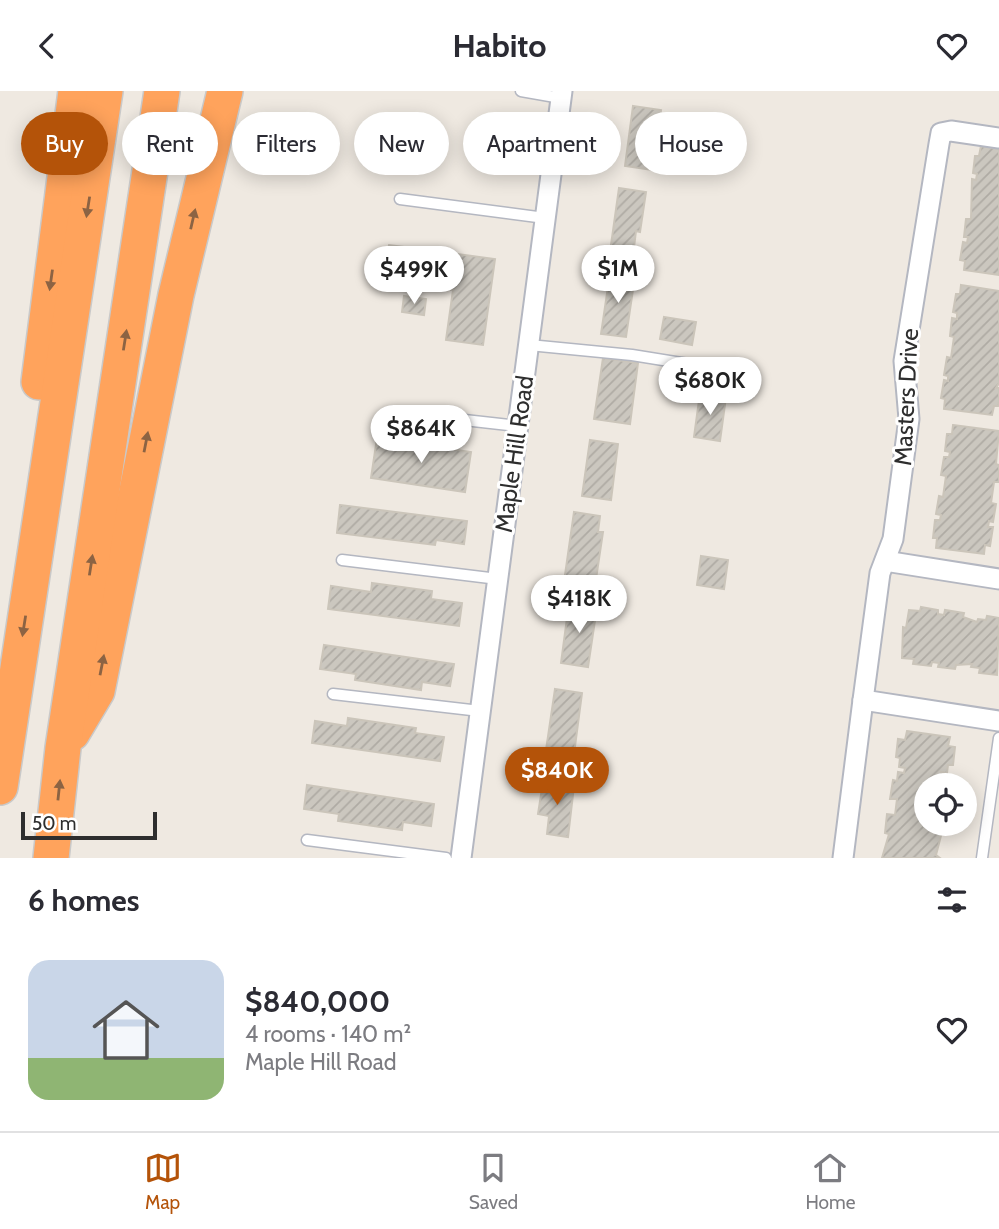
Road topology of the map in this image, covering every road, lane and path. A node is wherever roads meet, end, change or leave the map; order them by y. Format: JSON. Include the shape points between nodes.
{"nodes":[{"id":1,"x":76,"y":91,"type":"edge"},
{"id":2,"x":105,"y":91,"type":"edge"},
{"id":3,"x":162,"y":91,"type":"edge"},
{"id":4,"x":225,"y":91,"type":"edge"},
{"id":5,"x":521,"y":91,"type":"edge"},
{"id":6,"x":562,"y":94,"type":"edge"},
{"id":7,"x":999,"y":138,"type":"edge"},
{"id":8,"x":400,"y":199,"type":"dead end"},
{"id":9,"x":545,"y":218,"type":"junction"},
{"id":10,"x":529,"y":345,"type":"junction"},
{"id":11,"x":725,"y":370,"type":"dead end"},
{"id":12,"x":393,"y":412,"type":"dead end"},
{"id":13,"x":518,"y":426,"type":"junction"},
{"id":14,"x":40,"y":520,"type":"junction"},
{"id":15,"x":342,"y":560,"type":"dead end"},
{"id":16,"x":885,"y":561,"type":"junction"},
{"id":17,"x":498,"y":579,"type":"junction"},
{"id":18,"x":999,"y":579,"type":"edge"},
{"id":19,"x":333,"y":694,"type":"dead end"},
{"id":20,"x":863,"y":700,"type":"junction"},
{"id":21,"x":480,"y":711,"type":"junction"},
{"id":22,"x":999,"y":721,"type":"edge"},
{"id":23,"x":999,"y":738,"type":"edge"},
{"id":24,"x":63,"y":748,"type":"junction"},
{"id":25,"x":0,"y":787,"type":"edge"},
{"id":26,"x":307,"y":840,"type":"dead end"},
{"id":27,"x":51,"y":858,"type":"edge"},
{"id":28,"x":446,"y":858,"type":"edge"},
{"id":29,"x":461,"y":858,"type":"edge"},
{"id":30,"x":843,"y":858,"type":"edge"},
{"id":31,"x":982,"y":858,"type":"edge"}],
"edges":[{"from":1,"to":14,"type":"highway","one_way":true,"via":[[39,371]]},
{"from":2,"to":14,"type":"highway","one_way":true},
{"from":24,"to":3,"type":"highway","one_way":true},
{"from":24,"to":4,"type":"highway","one_way":true,"via":[[97,691],[176,295]]},
{"from":5,"to":6,"type":"lane"},
{"from":6,"to":9,"type":"street","name":"Maple Hill Road"},
{"from":7,"to":16,"type":"street","name":"Masters Drive","via":[[941,133],[904,361],[909,419],[893,539]]},
{"from":8,"to":9,"type":"lane"},
{"from":9,"to":10,"type":"street","name":"Maple Hill Road"},
{"from":10,"to":11,"type":"lane"},
{"from":10,"to":13,"type":"street","name":"Maple Hill Road"},
{"from":12,"to":13,"type":"lane"},
{"from":13,"to":17,"type":"street","name":"Maple Hill Road"},
{"from":14,"to":25,"type":"highway","one_way":true},
{"from":15,"to":17,"type":"lane"},
{"from":16,"to":18,"type":"street"},
{"from":16,"to":20,"type":"street","name":"Masters Drive"},
{"from":17,"to":21,"type":"street","name":"Maple Hill Road"},
{"from":19,"to":21,"type":"lane"},
{"from":20,"to":22,"type":"street"},
{"from":20,"to":30,"type":"street","name":"Masters Drive"},
{"from":21,"to":29,"type":"street","name":"Maple Hill Road"},
{"from":23,"to":31,"type":"lane"},
{"from":27,"to":24,"type":"highway","one_way":true},
{"from":26,"to":28,"type":"lane"}]}
